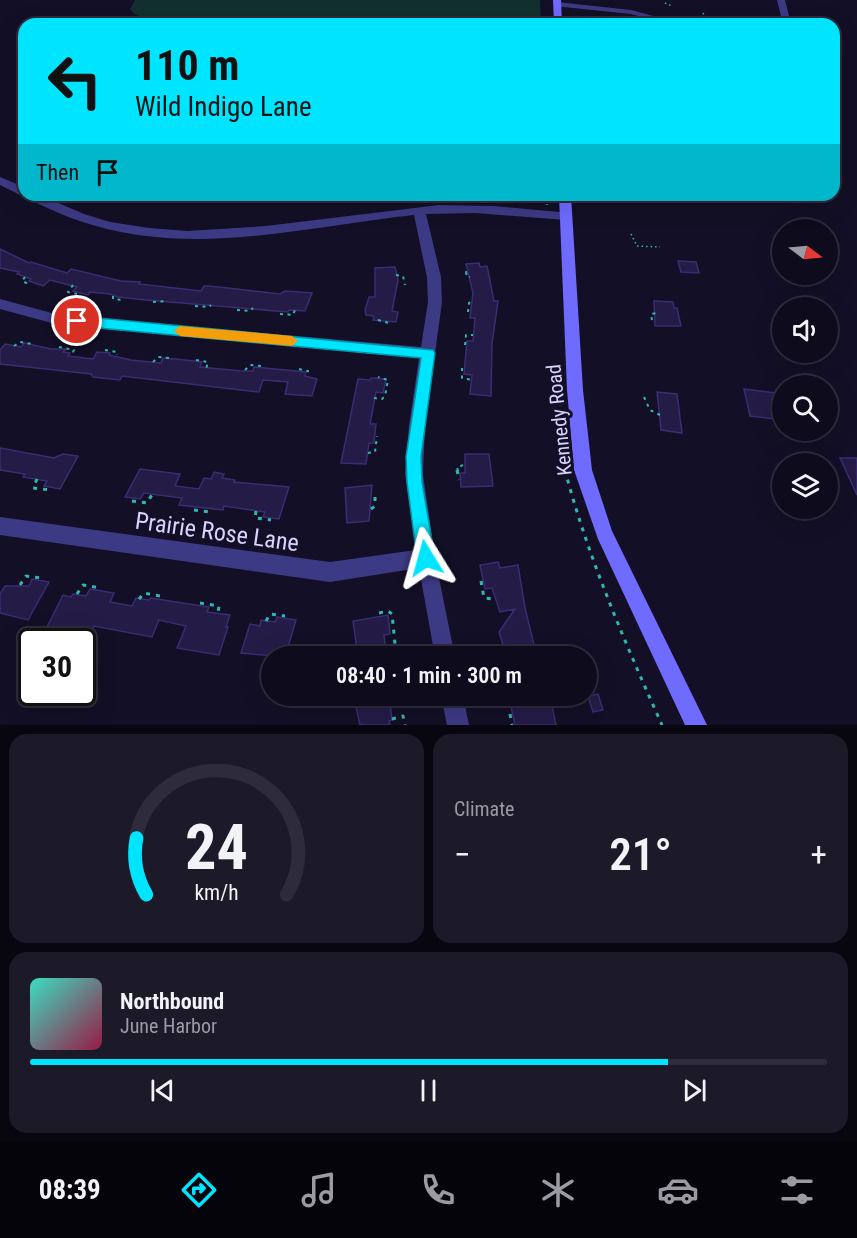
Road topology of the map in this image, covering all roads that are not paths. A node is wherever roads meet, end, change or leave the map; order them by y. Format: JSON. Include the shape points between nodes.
{"nodes":[{"id":1,"x":781,"y":0,"type":"edge"},
{"id":2,"x":557,"y":2,"type":"edge"},
{"id":3,"x":558,"y":18,"type":"edge"},
{"id":4,"x":654,"y":18,"type":"edge"},
{"id":5,"x":786,"y":18,"type":"edge"},
{"id":6,"x":0,"y":180,"type":"edge"},
{"id":7,"x":18,"y":189,"type":"edge"},
{"id":8,"x":43,"y":201,"type":"edge"},
{"id":9,"x":565,"y":201,"type":"edge"},
{"id":10,"x":419,"y":210,"type":"junction"},
{"id":11,"x":566,"y":216,"type":"junction"},
{"id":12,"x":0,"y":304,"type":"edge"},
{"id":13,"x":428,"y":353,"type":"junction"},
{"id":14,"x":0,"y":526,"type":"edge"},
{"id":15,"x":426,"y":558,"type":"junction"},
{"id":16,"x":443,"y":646,"type":"edge"},
{"id":17,"x":454,"y":706,"type":"edge"},
{"id":18,"x":458,"y":725,"type":"edge"},
{"id":19,"x":696,"y":725,"type":"edge"}],
"edges":[{"from":1,"to":5,"type":"street"},
{"from":2,"to":3,"type":"main road"},
{"from":2,"to":4,"type":"street"},
{"from":6,"to":7,"type":"street"},
{"from":8,"to":10,"type":"street","via":[[100,223],[153,233],[210,235]]},
{"from":9,"to":11,"type":"main road","name":"Kennedy Road"},
{"from":10,"to":11,"type":"street","via":[[459,208]]},
{"from":10,"to":13,"type":"street","via":[[434,277]]},
{"from":11,"to":19,"type":"main road","name":"Kennedy Road","via":[[583,470],[604,533]]},
{"from":12,"to":13,"type":"street","via":[[59,320]]},
{"from":13,"to":15,"type":"street","via":[[414,457]]},
{"from":14,"to":15,"type":"street","name":"Prairie Rose Lane","via":[[330,572]]},
{"from":15,"to":16,"type":"street"},
{"from":17,"to":18,"type":"street"}]}
